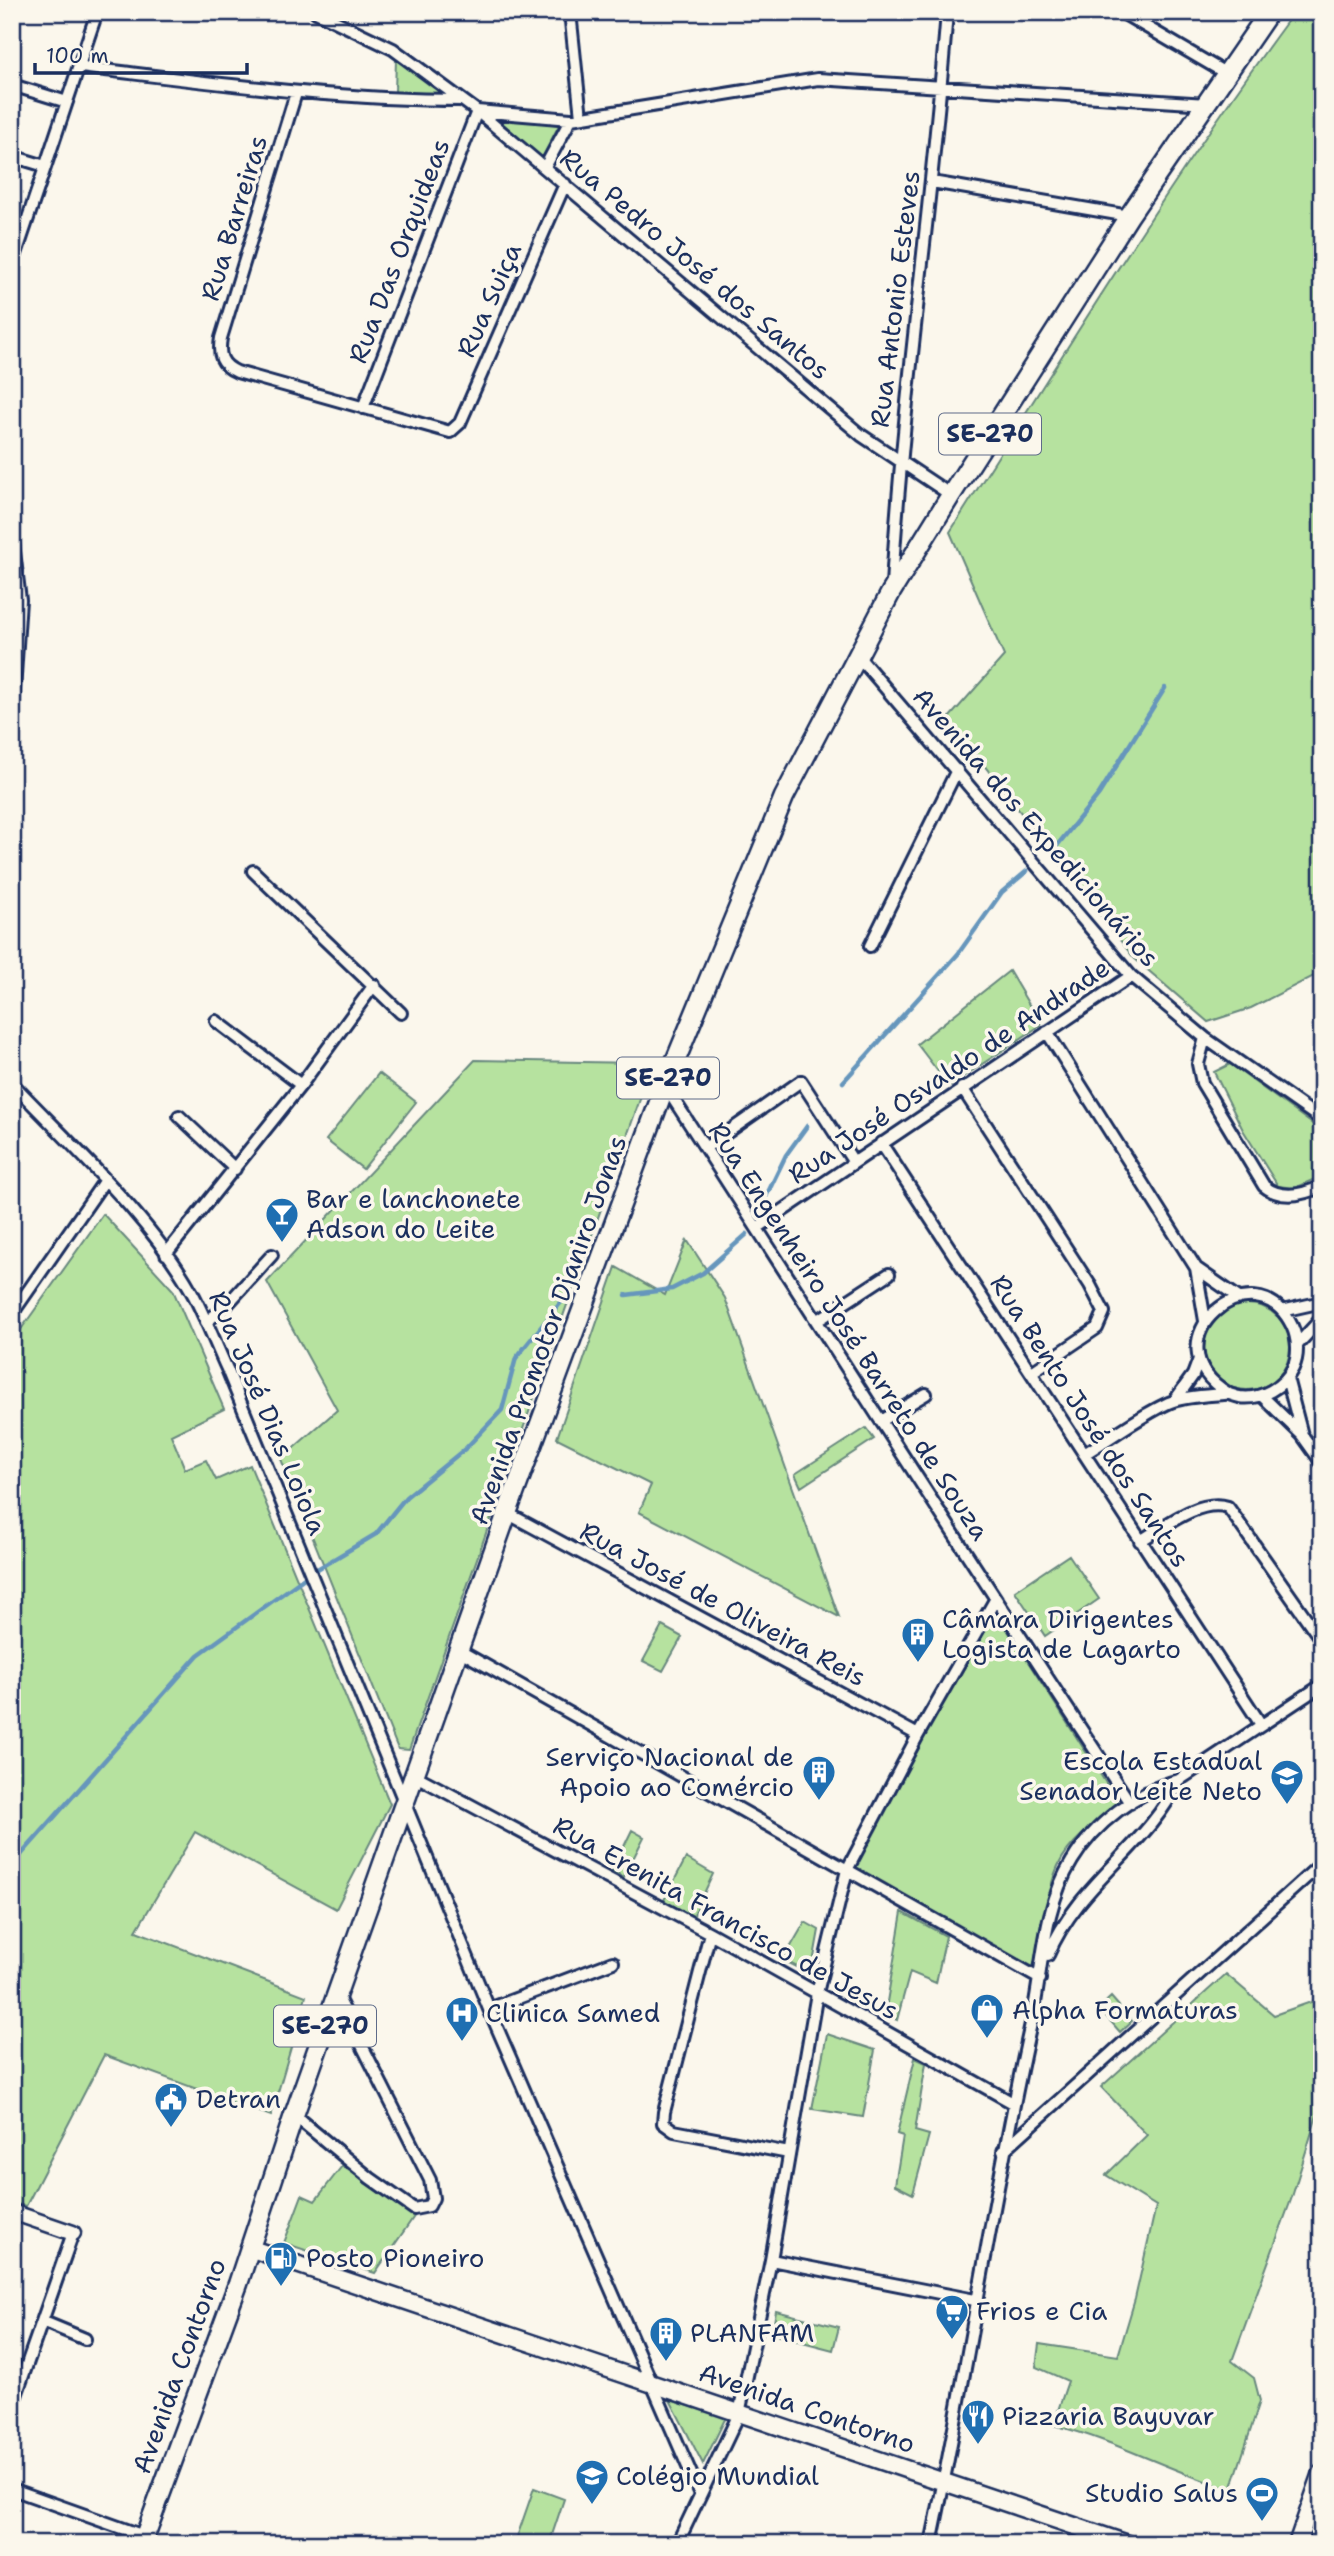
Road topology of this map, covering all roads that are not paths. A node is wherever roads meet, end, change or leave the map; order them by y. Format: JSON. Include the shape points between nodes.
{"nodes":[{"id":1,"x":97,"y":12,"type":"edge"},
{"id":2,"x":316,"y":12,"type":"edge"},
{"id":3,"x":570,"y":12,"type":"edge"},
{"id":4,"x":947,"y":12,"type":"edge"},
{"id":5,"x":1121,"y":12,"type":"edge"},
{"id":6,"x":1269,"y":12,"type":"edge"},
{"id":7,"x":80,"y":67,"type":"junction"},
{"id":8,"x":1227,"y":74,"type":"junction"},
{"id":9,"x":12,"y":85,"type":"edge"},
{"id":10,"x":941,"y":87,"type":"junction"},
{"id":11,"x":296,"y":93,"type":"junction"},
{"id":12,"x":462,"y":100,"type":"junction"},
{"id":13,"x":67,"y":102,"type":"junction"},
{"id":14,"x":1207,"y":104,"type":"junction"},
{"id":15,"x":477,"y":110,"type":"junction"},
{"id":16,"x":576,"y":118,"type":"junction"},
{"id":17,"x":12,"y":156,"type":"edge"},
{"id":18,"x":45,"y":166,"type":"junction"},
{"id":19,"x":545,"y":167,"type":"junction"},
{"id":20,"x":932,"y":182,"type":"junction"},
{"id":21,"x":565,"y":184,"type":"junction"},
{"id":22,"x":1129,"y":216,"type":"junction"},
{"id":23,"x":12,"y":265,"type":"edge"},
{"id":24,"x":363,"y":408,"type":"junction"},
{"id":25,"x":899,"y":463,"type":"junction"},
{"id":26,"x":951,"y":495,"type":"junction"},
{"id":27,"x":12,"y":535,"type":"edge"},
{"id":28,"x":891,"y":592,"type":"junction"},
{"id":29,"x":16,"y":623,"type":"edge"},
{"id":30,"x":858,"y":656,"type":"junction"},
{"id":31,"x":12,"y":720,"type":"edge"},
{"id":32,"x":957,"y":769,"type":"junction"},
{"id":33,"x":253,"y":872,"type":"dead end"},
{"id":34,"x":870,"y":946,"type":"dead end"},
{"id":35,"x":1131,"y":976,"type":"junction"},
{"id":36,"x":374,"y":985,"type":"junction"},
{"id":37,"x":401,"y":1013,"type":"dead end"},
{"id":38,"x":216,"y":1021,"type":"dead end"},
{"id":39,"x":1047,"y":1032,"type":"junction"},
{"id":40,"x":1205,"y":1038,"type":"junction"},
{"id":41,"x":12,"y":1083,"type":"edge"},
{"id":42,"x":301,"y":1085,"type":"junction"},
{"id":43,"x":665,"y":1086,"type":"junction"},
{"id":44,"x":962,"y":1088,"type":"junction"},
{"id":45,"x":179,"y":1116,"type":"dead end"},
{"id":46,"x":1322,"y":1120,"type":"edge"},
{"id":47,"x":881,"y":1143,"type":"junction"},
{"id":48,"x":705,"y":1148,"type":"junction"},
{"id":49,"x":853,"y":1161,"type":"junction"},
{"id":50,"x":234,"y":1169,"type":"junction"},
{"id":51,"x":105,"y":1180,"type":"junction"},
{"id":52,"x":1322,"y":1186,"type":"edge"},
{"id":53,"x":757,"y":1228,"type":"junction"},
{"id":54,"x":166,"y":1254,"type":"junction"},
{"id":55,"x":272,"y":1255,"type":"dead end"},
{"id":56,"x":1195,"y":1268,"type":"junction"},
{"id":57,"x":889,"y":1274,"type":"dead end"},
{"id":58,"x":1239,"y":1298,"type":"junction"},
{"id":59,"x":1322,"y":1302,"type":"edge"},
{"id":60,"x":1282,"y":1311,"type":"junction"},
{"id":61,"x":12,"y":1314,"type":"edge"},
{"id":62,"x":1322,"y":1318,"type":"edge"},
{"id":63,"x":817,"y":1321,"type":"junction"},
{"id":64,"x":1205,"y":1321,"type":"junction"},
{"id":65,"x":206,"y":1322,"type":"junction"},
{"id":66,"x":1297,"y":1345,"type":"junction"},
{"id":67,"x":1199,"y":1359,"type":"junction"},
{"id":68,"x":1032,"y":1372,"type":"junction"},
{"id":69,"x":1287,"y":1378,"type":"junction"},
{"id":70,"x":1228,"y":1393,"type":"junction"},
{"id":71,"x":926,"y":1394,"type":"dead end"},
{"id":72,"x":1261,"y":1395,"type":"junction"},
{"id":73,"x":1175,"y":1400,"type":"junction"},
{"id":74,"x":883,"y":1420,"type":"junction"},
{"id":75,"x":1302,"y":1435,"type":"junction"},
{"id":76,"x":1084,"y":1454,"type":"junction"},
{"id":77,"x":1322,"y":1463,"type":"edge"},
{"id":78,"x":508,"y":1513,"type":"junction"},
{"id":79,"x":1140,"y":1541,"type":"junction"},
{"id":80,"x":995,"y":1600,"type":"junction"},
{"id":81,"x":1322,"y":1641,"type":"edge"},
{"id":82,"x":460,"y":1651,"type":"junction"},
{"id":83,"x":1322,"y":1685,"type":"edge"},
{"id":84,"x":1260,"y":1723,"type":"junction"},
{"id":85,"x":918,"y":1735,"type":"junction"},
{"id":86,"x":416,"y":1776,"type":"junction"},
{"id":87,"x":1179,"y":1780,"type":"junction"},
{"id":88,"x":1156,"y":1787,"type":"junction"},
{"id":89,"x":1168,"y":1802,"type":"junction"},
{"id":90,"x":1130,"y":1803,"type":"junction"},
{"id":91,"x":405,"y":1807,"type":"junction"},
{"id":92,"x":1322,"y":1863,"type":"edge"},
{"id":93,"x":847,"y":1870,"type":"junction"},
{"id":94,"x":710,"y":1933,"type":"junction"},
{"id":95,"x":613,"y":1962,"type":"dead end"},
{"id":96,"x":1042,"y":1967,"type":"junction"},
{"id":97,"x":1040,"y":1979,"type":"junction"},
{"id":98,"x":817,"y":1993,"type":"junction"},
{"id":99,"x":336,"y":1994,"type":"junction"},
{"id":100,"x":489,"y":2009,"type":"junction"},
{"id":101,"x":1013,"y":2103,"type":"junction"},
{"id":102,"x":293,"y":2115,"type":"junction"},
{"id":103,"x":1003,"y":2151,"type":"junction"},
{"id":104,"x":789,"y":2153,"type":"junction"},
{"id":105,"x":12,"y":2212,"type":"edge"},
{"id":106,"x":72,"y":2233,"type":"joint"},
{"id":107,"x":249,"y":2248,"type":"junction"},
{"id":108,"x":771,"y":2260,"type":"junction"},
{"id":109,"x":975,"y":2300,"type":"junction"},
{"id":110,"x":44,"y":2322,"type":"junction"},
{"id":111,"x":85,"y":2339,"type":"dead end"},
{"id":112,"x":650,"y":2382,"type":"junction"},
{"id":113,"x":12,"y":2407,"type":"edge"},
{"id":114,"x":739,"y":2414,"type":"junction"},
{"id":115,"x":1322,"y":2473,"type":"edge"},
{"id":116,"x":944,"y":2481,"type":"junction"},
{"id":117,"x":12,"y":2488,"type":"edge"},
{"id":118,"x":699,"y":2493,"type":"junction"},
{"id":119,"x":1097,"y":2539,"type":"edge"},
{"id":120,"x":143,"y":2540,"type":"edge"},
{"id":121,"x":677,"y":2544,"type":"edge"},
{"id":122,"x":931,"y":2544,"type":"edge"},
{"id":123,"x":1128,"y":2544,"type":"edge"},
{"id":124,"x":1297,"y":2544,"type":"edge"}],
"edges":[{"from":1,"to":7,"type":"street"},
{"from":2,"to":12,"type":"street","name":"Rua Pedro José dos Santos","via":[[393,50]]},
{"from":3,"to":16,"type":"street"},
{"from":4,"to":10,"type":"street","name":"Rua Antonio Esteves"},
{"from":5,"to":8,"type":"street"},
{"from":6,"to":8,"type":"main road","number":"SE-270"},
{"from":7,"to":11,"type":"street"},
{"from":7,"to":13,"type":"street"},
{"from":8,"to":14,"type":"main road","number":"SE-270"},
{"from":9,"to":13,"type":"street"},
{"from":10,"to":14,"type":"street"},
{"from":10,"to":16,"type":"street","via":[[818,79]]},
{"from":10,"to":20,"type":"street","name":"Rua Antonio Esteves"},
{"from":11,"to":12,"type":"street"},
{"from":11,"to":24,"type":"street","name":"Rua Barreiras","via":[[221,338],[220,357],[226,367],[237,372]]},
{"from":12,"to":15,"type":"street","name":"Rua Pedro José dos Santos"},
{"from":13,"to":18,"type":"street"},
{"from":14,"to":22,"type":"main road","number":"SE-270"},
{"from":15,"to":16,"type":"street"},
{"from":15,"to":19,"type":"street","name":"Rua Pedro José dos Santos"},
{"from":15,"to":24,"type":"street","name":"Rua Das Orquideas"},
{"from":16,"to":19,"type":"street"},
{"from":17,"to":18,"type":"street"},
{"from":18,"to":23,"type":"street"},
{"from":19,"to":21,"type":"street","name":"Rua Pedro José dos Santos"},
{"from":20,"to":22,"type":"street"},
{"from":20,"to":25,"type":"street","name":"Rua Antonio Esteves"},
{"from":21,"to":24,"type":"street","name":"Rua Suiça","via":[[460,424],[450,432]]},
{"from":21,"to":25,"type":"street","name":"Rua Pedro José dos Santos"},
{"from":22,"to":26,"type":"main road","name":"Avenida Promotor Djaniro Jonas","number":"SE-270"},
{"from":25,"to":26,"type":"street","name":"Rua Pedro José dos Santos"},
{"from":25,"to":28,"type":"street","name":"Rua Antonio Esteves"},
{"from":26,"to":28,"type":"main road","name":"Avenida Promotor Djaniro Jonas","number":"SE-270"},
{"from":27,"to":29,"type":"street","via":[[18,570]]},
{"from":28,"to":30,"type":"main road","name":"Avenida Promotor Djaniro Jonas","number":"SE-270"},
{"from":29,"to":31,"type":"street"},
{"from":30,"to":32,"type":"street","name":"Avenida dos Expedicionários"},
{"from":30,"to":43,"type":"main road","name":"Avenida Promotor Djaniro Jonas","number":"SE-270","via":[[784,797]]},
{"from":32,"to":34,"type":"street"},
{"from":32,"to":35,"type":"street","name":"Avenida dos Expedicionários"},
{"from":33,"to":36,"type":"street"},
{"from":35,"to":39,"type":"street","name":"Rua José Osvaldo de Andrade"},
{"from":35,"to":40,"type":"street","name":"Avenida dos Expedicionários"},
{"from":36,"to":37,"type":"street"},
{"from":36,"to":42,"type":"street"},
{"from":38,"to":42,"type":"street"},
{"from":39,"to":44,"type":"street","name":"Rua José Osvaldo de Andrade"},
{"from":39,"to":56,"type":"street"},
{"from":40,"to":46,"type":"street","name":"Avenida dos Expedicionários"},
{"from":40,"to":52,"type":"street","via":[[1198,1064],[1202,1083],[1264,1186],[1273,1193],[1293,1195]]},
{"from":41,"to":51,"type":"street","name":"Rua José Dias Loiola"},
{"from":42,"to":50,"type":"street"},
{"from":43,"to":48,"type":"street","name":"Rua Engenheiro José Barreto de Souza"},
{"from":43,"to":78,"type":"main road","name":"Avenida Promotor Djaniro Jonas","number":"SE-270"},
{"from":44,"to":47,"type":"street","name":"Rua José Osvaldo de Andrade"},
{"from":44,"to":68,"type":"street","via":[[1104,1312],[1097,1328]]},
{"from":45,"to":50,"type":"street"},
{"from":47,"to":49,"type":"street","name":"Rua José Osvaldo de Andrade"},
{"from":47,"to":68,"type":"street","name":"Rua Bento José dos Santos"},
{"from":48,"to":49,"type":"street","via":[[802,1081]]},
{"from":48,"to":53,"type":"street","name":"Rua Engenheiro José Barreto de Souza"},
{"from":49,"to":53,"type":"street","name":"Rua José Osvaldo de Andrade"},
{"from":50,"to":54,"type":"street"},
{"from":51,"to":54,"type":"street","name":"Rua José Dias Loiola"},
{"from":51,"to":61,"type":"street"},
{"from":53,"to":63,"type":"street","name":"Rua Engenheiro José Barreto de Souza"},
{"from":54,"to":65,"type":"street","name":"Rua José Dias Loiola"},
{"from":55,"to":65,"type":"street"},
{"from":56,"to":58,"type":"street"},
{"from":56,"to":64,"type":"street"},
{"from":57,"to":63,"type":"street"},
{"from":58,"to":60,"type":"street","via":[[1262,1299]]},
{"from":58,"to":64,"type":"street","via":[[1220,1306]]},
{"from":59,"to":60,"type":"street"},
{"from":60,"to":66,"type":"street"},
{"from":62,"to":66,"type":"street"},
{"from":63,"to":74,"type":"street","name":"Rua Engenheiro José Barreto de Souza"},
{"from":64,"to":67,"type":"street","via":[[1198,1339]]},
{"from":65,"to":91,"type":"street","name":"Rua José Dias Loiola"},
{"from":66,"to":69,"type":"street"},
{"from":67,"to":70,"type":"street","via":[[1210,1379]]},
{"from":67,"to":73,"type":"street"},
{"from":68,"to":76,"type":"street","name":"Rua Bento José dos Santos"},
{"from":69,"to":72,"type":"street"},
{"from":69,"to":75,"type":"street"},
{"from":70,"to":72,"type":"street"},
{"from":70,"to":73,"type":"street"},
{"from":71,"to":74,"type":"street"},
{"from":72,"to":75,"type":"street"},
{"from":73,"to":76,"type":"street"},
{"from":74,"to":80,"type":"street","name":"Rua Engenheiro José Barreto de Souza"},
{"from":75,"to":77,"type":"street"},
{"from":76,"to":79,"type":"street","name":"Rua Bento José dos Santos"},
{"from":78,"to":82,"type":"main road","name":"Avenida Promotor Djaniro Jonas","number":"SE-270"},
{"from":78,"to":85,"type":"street","name":"Rua José de Oliveira Reis"},
{"from":79,"to":81,"type":"street","via":[[1205,1506],[1228,1507]]},
{"from":79,"to":84,"type":"street","name":"Rua Bento José dos Santos"},
{"from":80,"to":85,"type":"street"},
{"from":80,"to":90,"type":"street","name":"Rua Engenheiro José Barreto de Souza"},
{"from":82,"to":86,"type":"main road","name":"Avenida Promotor Djaniro Jonas","number":"SE-270"},
{"from":82,"to":93,"type":"street"},
{"from":83,"to":84,"type":"street"},
{"from":84,"to":87,"type":"street"},
{"from":85,"to":93,"type":"street"},
{"from":86,"to":91,"type":"main road","name":"Avenida Promotor Djaniro Jonas","number":"SE-270"},
{"from":86,"to":94,"type":"street","name":"Rua Erenita Francisco de Jesus"},
{"from":87,"to":88,"type":"street"},
{"from":87,"to":89,"type":"street"},
{"from":88,"to":89,"type":"street"},
{"from":88,"to":90,"type":"street"},
{"from":89,"to":96,"type":"street","via":[[1073,1911]]},
{"from":90,"to":96,"type":"street","via":[[1091,1834],[1072,1860],[1055,1897]]},
{"from":91,"to":99,"type":"main road","name":"Avenida Promotor Djaniro Jonas","number":"SE-270"},
{"from":91,"to":100,"type":"street","name":"Rua José Dias Loiola"},
{"from":92,"to":103,"type":"street"},
{"from":93,"to":97,"type":"street"},
{"from":93,"to":98,"type":"street"},
{"from":94,"to":98,"type":"street","name":"Rua Erenita Francisco de Jesus"},
{"from":94,"to":104,"type":"street","via":[[663,2123],[674,2131]]},
{"from":95,"to":100,"type":"street"},
{"from":96,"to":97,"type":"street"},
{"from":97,"to":101,"type":"street"},
{"from":98,"to":101,"type":"street","name":"Rua Erenita Francisco de Jesus"},
{"from":98,"to":104,"type":"street"},
{"from":99,"to":102,"type":"main road","name":"Avenida Promotor Djaniro Jonas","number":"SE-270"},
{"from":99,"to":102,"type":"street","via":[[430,2180],[433,2198],[429,2206],[414,2209]]},
{"from":100,"to":112,"type":"street","name":"Rua José Dias Loiola"},
{"from":101,"to":103,"type":"street"},
{"from":102,"to":107,"type":"main road","name":"Avenida Promotor Djaniro Jonas","number":"SE-270"},
{"from":103,"to":109,"type":"street"},
{"from":104,"to":108,"type":"street"},
{"from":105,"to":106,"type":"street"},
{"from":106,"to":110,"type":"street"},
{"from":107,"to":112,"type":"main road","name":"Avenida Contorno"},
{"from":107,"to":120,"type":"main road","name":"Avenida Contorno","number":"SE-270"},
{"from":108,"to":109,"type":"street"},
{"from":108,"to":114,"type":"street"},
{"from":109,"to":116,"type":"street"},
{"from":110,"to":111,"type":"street"},
{"from":110,"to":113,"type":"street"},
{"from":112,"to":114,"type":"main road","name":"Avenida Contorno"},
{"from":112,"to":118,"type":"street","name":"Rua José Dias Loiola"},
{"from":114,"to":116,"type":"main road","name":"Avenida Contorno"},
{"from":114,"to":118,"type":"street"},
{"from":115,"to":124,"type":"main road"},
{"from":116,"to":119,"type":"main road","name":"Avenida Contorno"},
{"from":116,"to":122,"type":"street"},
{"from":117,"to":120,"type":"street"},
{"from":118,"to":121,"type":"street"},
{"from":119,"to":123,"type":"main road","name":"Avenida Contorno"}]}
